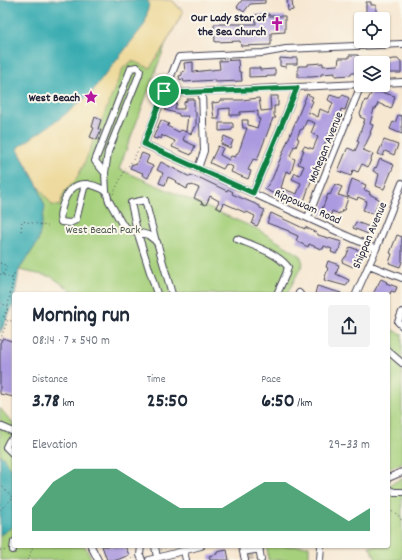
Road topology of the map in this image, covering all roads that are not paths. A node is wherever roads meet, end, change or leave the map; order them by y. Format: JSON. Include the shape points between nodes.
{"nodes":[{"id":1,"x":402,"y":44,"type":"edge"},
{"id":2,"x":402,"y":82,"type":"edge"},
{"id":3,"x":390,"y":83,"type":"edge"},
{"id":4,"x":354,"y":84,"type":"edge"},
{"id":5,"x":297,"y":88,"type":"junction"},
{"id":6,"x":164,"y":91,"type":"junction"},
{"id":7,"x":202,"y":92,"type":"junction"},
{"id":8,"x":358,"y":92,"type":"edge"},
{"id":9,"x":198,"y":168,"type":"junction"},
{"id":10,"x":105,"y":173,"type":"junction"},
{"id":11,"x":88,"y":184,"type":"junction"},
{"id":12,"x":402,"y":186,"type":"edge"},
{"id":13,"x":106,"y":191,"type":"junction"},
{"id":14,"x":253,"y":193,"type":"junction"},
{"id":15,"x":308,"y":217,"type":"junction"},
{"id":16,"x":137,"y":232,"type":"junction"},
{"id":17,"x":237,"y":239,"type":"dead end"},
{"id":18,"x":157,"y":242,"type":"junction"},
{"id":19,"x":376,"y":249,"type":"junction"},
{"id":20,"x":369,"y":265,"type":"junction"},
{"id":21,"x":402,"y":278,"type":"edge"},
{"id":22,"x":156,"y":292,"type":"edge"},
{"id":23,"x":171,"y":292,"type":"edge"},
{"id":24,"x":278,"y":292,"type":"edge"},
{"id":25,"x":357,"y":292,"type":"edge"},
{"id":26,"x":402,"y":312,"type":"edge"},
{"id":27,"x":402,"y":326,"type":"edge"},
{"id":28,"x":390,"y":353,"type":"edge"},
{"id":29,"x":402,"y":363,"type":"edge"},
{"id":30,"x":0,"y":426,"type":"edge"},
{"id":31,"x":12,"y":431,"type":"edge"},
{"id":32,"x":12,"y":439,"type":"edge"},
{"id":33,"x":3,"y":445,"type":"edge"},
{"id":34,"x":12,"y":453,"type":"edge"},
{"id":35,"x":402,"y":472,"type":"edge"},
{"id":36,"x":390,"y":477,"type":"edge"},
{"id":37,"x":390,"y":490,"type":"edge"},
{"id":38,"x":402,"y":492,"type":"edge"},
{"id":39,"x":92,"y":548,"type":"edge"},
{"id":40,"x":195,"y":548,"type":"edge"},
{"id":41,"x":260,"y":548,"type":"edge"},
{"id":42,"x":321,"y":548,"type":"edge"},
{"id":43,"x":184,"y":551,"type":"junction"},
{"id":44,"x":156,"y":552,"type":"edge"},
{"id":45,"x":246,"y":553,"type":"edge"},
{"id":46,"x":98,"y":560,"type":"edge"},
{"id":47,"x":149,"y":560,"type":"edge"},
{"id":48,"x":186,"y":560,"type":"edge"},
{"id":49,"x":261,"y":560,"type":"edge"},
{"id":50,"x":320,"y":560,"type":"edge"}],
"edges":[{"from":1,"to":6,"type":"street","via":[[179,57]]},
{"from":2,"to":3,"type":"street"},
{"from":4,"to":5,"type":"street"},
{"from":5,"to":7,"type":"street"},
{"from":5,"to":14,"type":"street"},
{"from":6,"to":7,"type":"street"},
{"from":6,"to":9,"type":"street","name":"Rippowam Road","via":[[144,144]]},
{"from":7,"to":9,"type":"street","via":[[204,151]]},
{"from":8,"to":15,"type":"street","name":"Mohegan Avenue"},
{"from":9,"to":14,"type":"street","name":"Rippowam Road"},
{"from":10,"to":10,"type":"street","via":[[108,152],[140,75],[137,67],[131,68],[94,161]]},
{"from":10,"to":13,"type":"street"},
{"from":11,"to":11,"type":"street","via":[[70,189],[59,217],[62,222],[70,224],[76,220],[82,194]]},
{"from":11,"to":13,"type":"street"},
{"from":12,"to":19,"type":"street","name":"Shippan Avenue"},
{"from":13,"to":16,"type":"street","via":[[122,224]]},
{"from":14,"to":15,"type":"street","name":"Rippowam Road"},
{"from":15,"to":19,"type":"street","name":"Rippowam Road"},
{"from":16,"to":18,"type":"street","via":[[148,234]]},
{"from":16,"to":18,"type":"street","via":[[131,203],[145,200]]},
{"from":16,"to":22,"type":"street"},
{"from":17,"to":24,"type":"street","via":[[273,255],[288,267]]},
{"from":18,"to":23,"type":"street"},
{"from":19,"to":20,"type":"street","name":"Shippan Avenue"},
{"from":20,"to":21,"type":"street"},
{"from":20,"to":25,"type":"street","name":"Shippan Avenue"},
{"from":26,"to":27,"type":"street","via":[[398,322]]},
{"from":28,"to":29,"type":"street"},
{"from":30,"to":31,"type":"street"},
{"from":32,"to":33,"type":"street"},
{"from":33,"to":34,"type":"street"},
{"from":35,"to":36,"type":"street"},
{"from":37,"to":38,"type":"street"},
{"from":39,"to":46,"type":"street"},
{"from":40,"to":43,"type":"street"},
{"from":41,"to":45,"type":"street"},
{"from":41,"to":49,"type":"street"},
{"from":42,"to":50,"type":"street"},
{"from":43,"to":44,"type":"street"},
{"from":43,"to":48,"type":"street"},
{"from":44,"to":47,"type":"street"}]}
